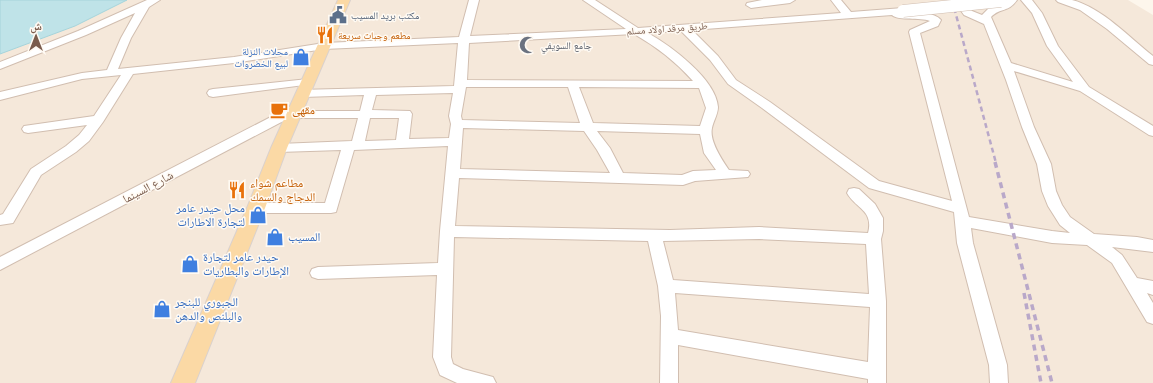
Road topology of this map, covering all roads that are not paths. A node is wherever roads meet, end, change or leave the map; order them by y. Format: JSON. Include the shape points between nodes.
{"nodes":[{"id":1,"x":155,"y":0,"type":"edge"},
{"id":2,"x":344,"y":0,"type":"edge"},
{"id":3,"x":474,"y":0,"type":"edge"},
{"id":4,"x":588,"y":0,"type":"edge"},
{"id":5,"x":772,"y":0,"type":"edge"},
{"id":6,"x":790,"y":0,"type":"edge"},
{"id":7,"x":836,"y":0,"type":"edge"},
{"id":8,"x":958,"y":0,"type":"edge"},
{"id":9,"x":1007,"y":0,"type":"edge"},
{"id":10,"x":1026,"y":0,"type":"edge"},
{"id":11,"x":1061,"y":0,"type":"edge"},
{"id":12,"x":145,"y":4,"type":"junction"},
{"id":13,"x":751,"y":5,"type":"dead end"},
{"id":14,"x":869,"y":13,"type":"junction"},
{"id":15,"x":848,"y":15,"type":"junction"},
{"id":16,"x":788,"y":19,"type":"junction"},
{"id":17,"x":988,"y":22,"type":"junction"},
{"id":18,"x":683,"y":27,"type":"junction"},
{"id":19,"x":636,"y":31,"type":"junction"},
{"id":20,"x":464,"y":39,"type":"junction"},
{"id":21,"x":324,"y":46,"type":"junction"},
{"id":22,"x":1153,"y":62,"type":"edge"},
{"id":23,"x":1006,"y":65,"type":"junction"},
{"id":24,"x":0,"y":66,"type":"edge"},
{"id":25,"x":129,"y":72,"type":"junction"},
{"id":26,"x":111,"y":73,"type":"junction"},
{"id":27,"x":572,"y":83,"type":"junction"},
{"id":28,"x":703,"y":85,"type":"junction"},
{"id":29,"x":460,"y":86,"type":"junction"},
{"id":30,"x":1084,"y":89,"type":"junction"},
{"id":31,"x":371,"y":92,"type":"junction"},
{"id":32,"x":213,"y":93,"type":"dead end"},
{"id":33,"x":0,"y":96,"type":"edge"},
{"id":34,"x":300,"y":100,"type":"junction"},
{"id":35,"x":365,"y":115,"type":"junction"},
{"id":36,"x":99,"y":119,"type":"junction"},
{"id":37,"x":457,"y":124,"type":"junction"},
{"id":38,"x":588,"y":128,"type":"junction"},
{"id":39,"x":28,"y":129,"type":"dead end"},
{"id":40,"x":705,"y":130,"type":"junction"},
{"id":41,"x":1153,"y":132,"type":"edge"},
{"id":42,"x":455,"y":142,"type":"junction"},
{"id":43,"x":402,"y":144,"type":"junction"},
{"id":44,"x":353,"y":145,"type":"junction"},
{"id":45,"x":279,"y":148,"type":"junction"},
{"id":46,"x":452,"y":173,"type":"junction"},
{"id":47,"x":725,"y":174,"type":"junction"},
{"id":48,"x":743,"y":174,"type":"dead end"},
{"id":49,"x":619,"y":178,"type":"junction"},
{"id":50,"x":854,"y":193,"type":"dead end"},
{"id":51,"x":256,"y":208,"type":"junction"},
{"id":52,"x":962,"y":215,"type":"junction"},
{"id":53,"x":0,"y":220,"type":"edge"},
{"id":54,"x":447,"y":231,"type":"junction"},
{"id":55,"x":654,"y":236,"type":"junction"},
{"id":56,"x":873,"y":239,"type":"junction"},
{"id":57,"x":1092,"y":240,"type":"junction"},
{"id":58,"x":1153,"y":246,"type":"edge"},
{"id":59,"x":0,"y":264,"type":"edge"},
{"id":60,"x":446,"y":269,"type":"junction"},
{"id":61,"x":318,"y":273,"type":"dead end"},
{"id":62,"x":1133,"y":283,"type":"junction"},
{"id":63,"x":666,"y":286,"type":"junction"},
{"id":64,"x":1153,"y":288,"type":"edge"},
{"id":65,"x":878,"y":301,"type":"junction"},
{"id":66,"x":1153,"y":317,"type":"edge"},
{"id":67,"x":670,"y":336,"type":"junction"},
{"id":68,"x":877,"y":377,"type":"edge"},
{"id":69,"x":183,"y":383,"type":"edge"},
{"id":70,"x":487,"y":383,"type":"edge"},
{"id":71,"x":670,"y":383,"type":"edge"},
{"id":72,"x":999,"y":383,"type":"edge"}],
"edges":[{"from":1,"to":12,"type":"street"},
{"from":2,"to":21,"type":"main road"},
{"from":3,"to":20,"type":"street"},
{"from":4,"to":19,"type":"street"},
{"from":5,"to":6,"type":"street"},
{"from":5,"to":13,"type":"street"},
{"from":5,"to":16,"type":"street"},
{"from":7,"to":15,"type":"street"},
{"from":8,"to":17,"type":"street","via":[[968,13]]},
{"from":9,"to":14,"type":"street","name":"طريق مرقد اولاد مسلم","bridge":true},
{"from":9,"to":17,"type":"street","via":[[1007,6],[993,10],[986,17]]},
{"from":10,"to":30,"type":"street","via":[[1032,5],[1062,60]]},
{"from":11,"to":22,"type":"street","via":[[1084,8]]},
{"from":12,"to":24,"type":"street"},
{"from":12,"to":26,"type":"street","via":[[126,38]]},
{"from":14,"to":15,"type":"street","name":"طريق مرقد اولاد مسلم"},
{"from":14,"to":52,"type":"street","via":[[931,17],[936,20],[934,24],[914,32]]},
{"from":15,"to":16,"type":"street","name":"طريق مرقد اولاد مسلم"},
{"from":16,"to":18,"type":"street","name":"طريق مرقد اولاد مسلم"},
{"from":17,"to":23,"type":"street"},
{"from":18,"to":19,"type":"street","name":"طريق مرقد اولاد مسلم"},
{"from":18,"to":52,"type":"street","via":[[714,58],[732,82],[874,185]]},
{"from":19,"to":20,"type":"street","name":"طريق مرقد اولاد مسلم"},
{"from":19,"to":28,"type":"street","via":[[659,44],[684,64]]},
{"from":20,"to":21,"type":"street","name":"طريق مرقد اولاد مسلم"},
{"from":20,"to":29,"type":"street"},
{"from":21,"to":25,"type":"street","name":"طريق مرقد اولاد مسلم"},
{"from":21,"to":34,"type":"main road"},
{"from":23,"to":30,"type":"street"},
{"from":23,"to":57,"type":"street","via":[[1044,164],[1049,191],[1055,206],[1066,221]]},
{"from":25,"to":26,"type":"street","name":"طريق مرقد اولاد مسلم"},
{"from":25,"to":36,"type":"street"},
{"from":26,"to":33,"type":"street","name":"طريق مرقد اولاد مسلم","via":[[82,76]]},
{"from":27,"to":28,"type":"street"},
{"from":27,"to":29,"type":"street"},
{"from":27,"to":38,"type":"street"},
{"from":28,"to":40,"type":"street","via":[[712,108]]},
{"from":29,"to":31,"type":"street"},
{"from":29,"to":37,"type":"street","via":[[455,116]]},
{"from":30,"to":41,"type":"street"},
{"from":31,"to":34,"type":"street"},
{"from":31,"to":35,"type":"street"},
{"from":32,"to":34,"type":"street"},
{"from":34,"to":35,"type":"street"},
{"from":34,"to":45,"type":"main road"},
{"from":34,"to":59,"type":"street","name":"شارع السينما"},
{"from":35,"to":43,"type":"street","via":[[406,114]]},
{"from":35,"to":44,"type":"street"},
{"from":36,"to":39,"type":"street"},
{"from":36,"to":53,"type":"street","via":[[84,138],[36,172],[8,219]]},
{"from":37,"to":38,"type":"street"},
{"from":37,"to":42,"type":"street"},
{"from":38,"to":40,"type":"street"},
{"from":38,"to":49,"type":"street","via":[[603,148]]},
{"from":40,"to":47,"type":"street","via":[[711,153]]},
{"from":42,"to":43,"type":"street"},
{"from":42,"to":46,"type":"street"},
{"from":43,"to":44,"type":"street"},
{"from":44,"to":45,"type":"street"},
{"from":44,"to":51,"type":"street","via":[[331,208]]},
{"from":45,"to":51,"type":"main road"},
{"from":46,"to":49,"type":"street"},
{"from":46,"to":54,"type":"street"},
{"from":47,"to":48,"type":"street"},
{"from":47,"to":49,"type":"street","via":[[693,176],[683,180]]},
{"from":50,"to":56,"type":"street","via":[[871,208],[877,218]]},
{"from":51,"to":69,"type":"main road"},
{"from":52,"to":57,"type":"street","via":[[1052,237]]},
{"from":52,"to":72,"type":"street","via":[[965,243],[998,365]]},
{"from":54,"to":55,"type":"street"},
{"from":54,"to":60,"type":"street"},
{"from":55,"to":56,"type":"street","via":[[759,233]]},
{"from":55,"to":63,"type":"street"},
{"from":56,"to":65,"type":"street"},
{"from":57,"to":58,"type":"street"},
{"from":57,"to":62,"type":"street","via":[[1117,259]]},
{"from":60,"to":61,"type":"street"},
{"from":60,"to":70,"type":"street","via":[[442,357],[446,369],[460,376]]},
{"from":62,"to":64,"type":"street"},
{"from":62,"to":66,"type":"street"},
{"from":63,"to":65,"type":"street"},
{"from":63,"to":67,"type":"street"},
{"from":65,"to":68,"type":"street"},
{"from":67,"to":68,"type":"street"},
{"from":67,"to":71,"type":"street"}]}
